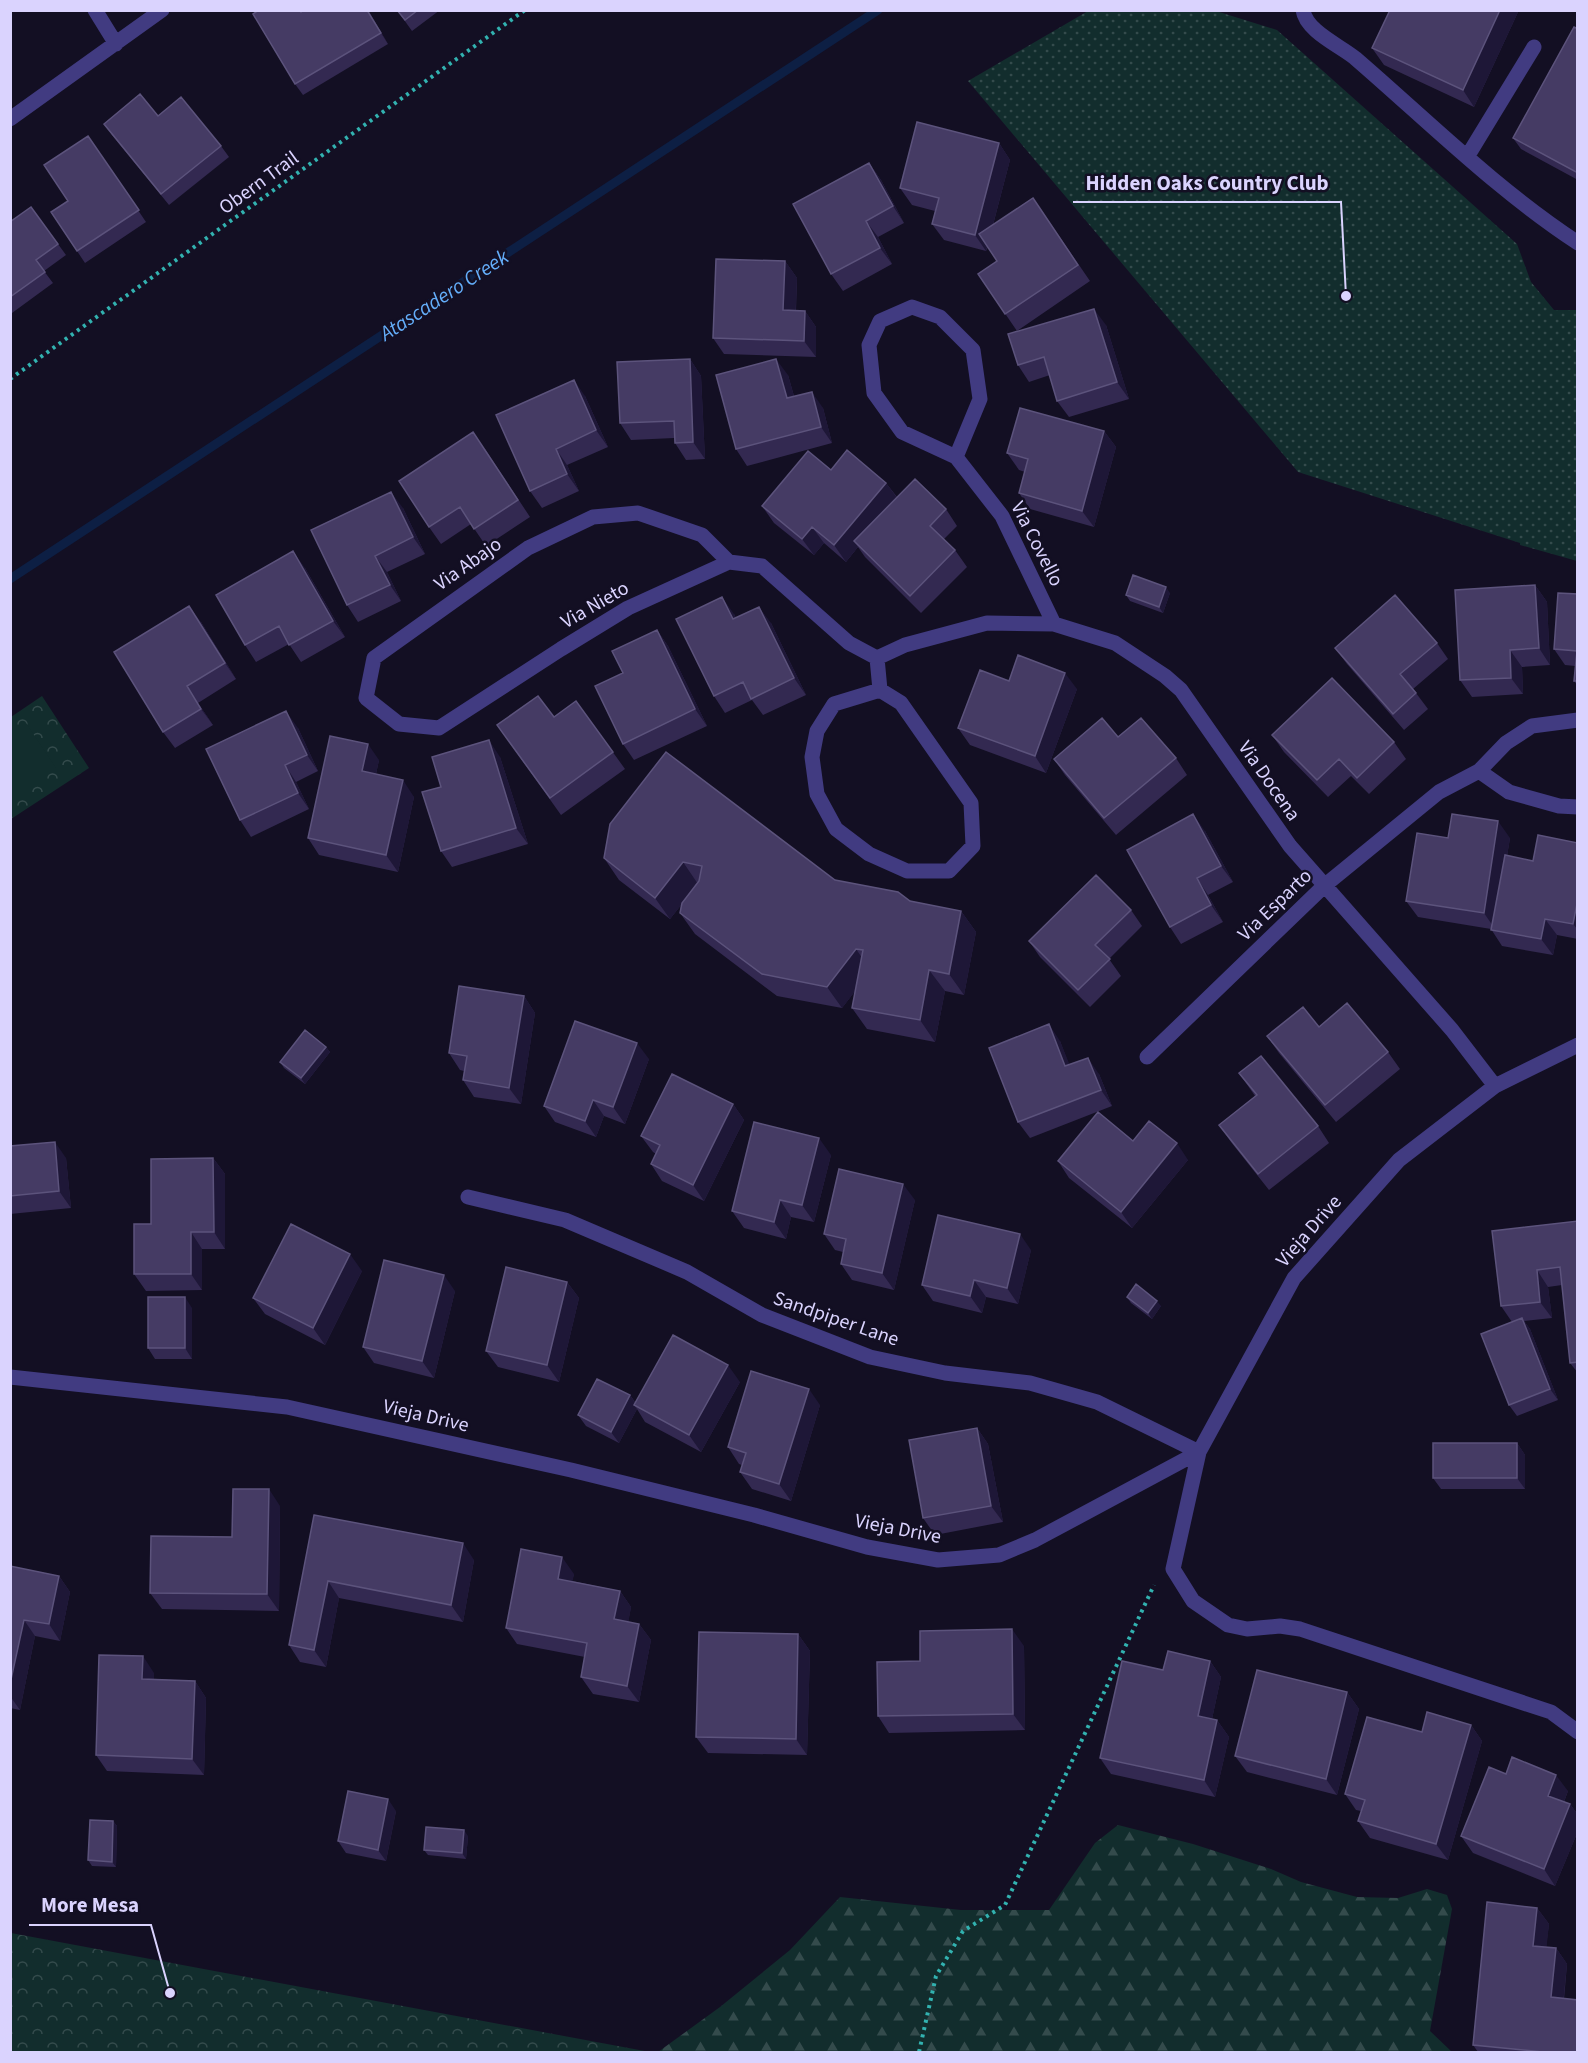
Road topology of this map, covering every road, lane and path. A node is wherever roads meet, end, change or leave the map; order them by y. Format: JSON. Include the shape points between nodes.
{"nodes":[{"id":1,"x":95,"y":10,"type":"edge"},
{"id":2,"x":162,"y":10,"type":"edge"},
{"id":3,"x":525,"y":10,"type":"edge"},
{"id":4,"x":1303,"y":10,"type":"edge"},
{"id":5,"x":116,"y":44,"type":"junction"},
{"id":6,"x":1534,"y":46,"type":"dead end"},
{"id":7,"x":10,"y":119,"type":"edge"},
{"id":8,"x":1467,"y":157,"type":"junction"},
{"id":9,"x":1578,"y":243,"type":"edge"},
{"id":10,"x":10,"y":379,"type":"edge"},
{"id":11,"x":956,"y":457,"type":"junction"},
{"id":12,"x":729,"y":561,"type":"junction"},
{"id":13,"x":1054,"y":624,"type":"junction"},
{"id":14,"x":374,"y":658,"type":"joint"},
{"id":15,"x":877,"y":658,"type":"junction"},
{"id":16,"x":880,"y":690,"type":"junction"},
{"id":17,"x":1578,"y":720,"type":"edge"},
{"id":18,"x":1479,"y":771,"type":"junction"},
{"id":19,"x":1578,"y":807,"type":"edge"},
{"id":20,"x":1324,"y":886,"type":"junction"},
{"id":21,"x":1578,"y":1045,"type":"edge"},
{"id":22,"x":1147,"y":1057,"type":"dead end"},
{"id":23,"x":1495,"y":1086,"type":"junction"},
{"id":24,"x":468,"y":1197,"type":"dead end"},
{"id":25,"x":10,"y":1377,"type":"edge"},
{"id":26,"x":1199,"y":1452,"type":"junction"},
{"id":27,"x":1173,"y":1569,"type":"junction"},
{"id":28,"x":1578,"y":1732,"type":"edge"},
{"id":29,"x":919,"y":2052,"type":"edge"}],
"edges":[{"from":1,"to":5,"type":"street"},
{"from":2,"to":5,"type":"street"},
{"from":3,"to":10,"type":"path","name":"Obern Trail"},
{"from":4,"to":8,"type":"street","via":[[1305,20],[1316,31],[1342,47]]},
{"from":5,"to":7,"type":"street"},
{"from":6,"to":8,"type":"street"},
{"from":8,"to":9,"type":"street","via":[[1542,219]]},
{"from":11,"to":11,"type":"street","name":"Via Covello","via":[[980,399],[973,350],[940,317],[912,307],[880,321],[869,345],[874,393],[902,432]]},
{"from":11,"to":13,"type":"street","name":"Via Covello","via":[[1002,516]]},
{"from":12,"to":14,"type":"street","name":"Via Abajo","via":[[702,535],[638,513],[593,517],[528,548]]},
{"from":12,"to":14,"type":"street","name":"Via Nieto","via":[[628,608],[439,729],[399,724],[366,698]]},
{"from":12,"to":15,"type":"street","via":[[762,566],[849,643]]},
{"from":13,"to":15,"type":"street","name":"Via Docena","via":[[987,623],[905,645]]},
{"from":13,"to":20,"type":"street","name":"Via Docena","via":[[1115,643],[1181,690],[1290,846]]},
{"from":15,"to":16,"type":"street"},
{"from":16,"to":16,"type":"street","via":[[834,704],[817,731],[812,756],[817,794],[836,829],[869,854],[907,871],[948,871],[973,846],[971,803],[901,703]]},
{"from":17,"to":18,"type":"street","name":"Via Esparto","via":[[1532,726],[1506,743]]},
{"from":18,"to":19,"type":"street","via":[[1509,792],[1559,806]]},
{"from":18,"to":20,"type":"street","name":"Via Esparto","via":[[1439,792]]},
{"from":20,"to":22,"type":"street","name":"Via Esparto"},
{"from":20,"to":23,"type":"street","name":"Via Docena","via":[[1452,1030]]},
{"from":21,"to":23,"type":"street","name":"Vieja Drive"},
{"from":23,"to":26,"type":"street","name":"Vieja Drive","via":[[1399,1161],[1294,1278]]},
{"from":24,"to":26,"type":"street","name":"Sandpiper Lane","via":[[565,1220],[687,1272],[762,1315],[870,1357],[945,1373],[1030,1383],[1097,1402]]},
{"from":25,"to":26,"type":"street","name":"Vieja Drive","via":[[287,1407],[571,1470],[867,1547],[938,1560],[999,1555],[1035,1540]]},
{"from":26,"to":27,"type":"street"},
{"from":27,"to":28,"type":"street","via":[[1193,1601],[1228,1625],[1300,1629],[1551,1712]]},
{"from":27,"to":29,"type":"path","via":[[1156,1581],[1005,1905],[963,1931],[936,1976]]}]}
